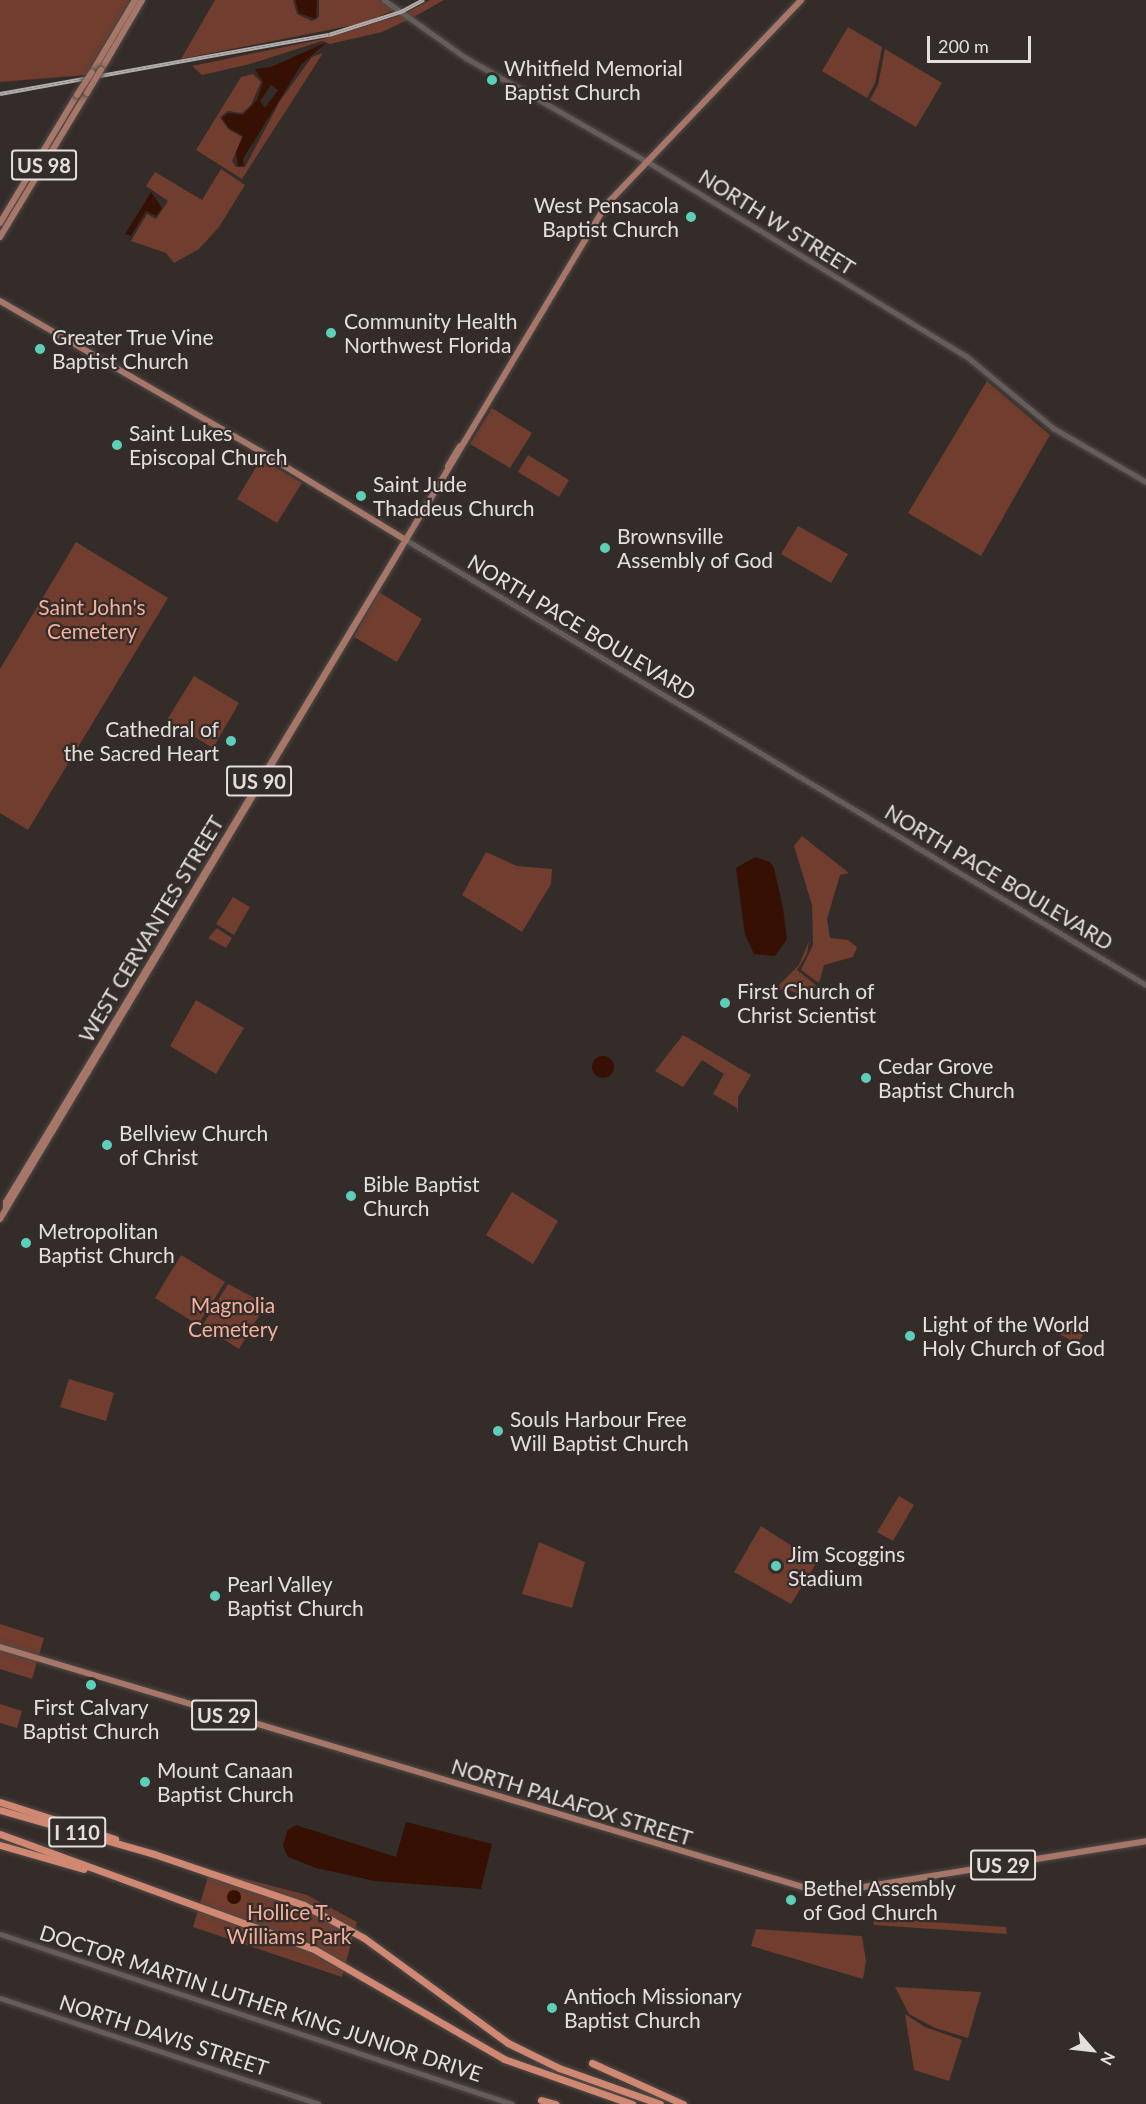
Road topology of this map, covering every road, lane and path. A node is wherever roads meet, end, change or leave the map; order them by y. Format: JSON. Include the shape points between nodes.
{"nodes":[{"id":1,"x":135,"y":0,"type":"edge"},
{"id":2,"x":142,"y":0,"type":"edge"},
{"id":3,"x":384,"y":0,"type":"edge"},
{"id":4,"x":801,"y":0,"type":"edge"},
{"id":5,"x":646,"y":161,"type":"junction"},
{"id":6,"x":0,"y":224,"type":"edge"},
{"id":7,"x":0,"y":237,"type":"edge"},
{"id":8,"x":0,"y":301,"type":"edge"},
{"id":9,"x":1146,"y":482,"type":"edge"},
{"id":10,"x":404,"y":543,"type":"junction"},
{"id":11,"x":197,"y":884,"type":"junction"},
{"id":12,"x":187,"y":911,"type":"junction"},
{"id":13,"x":174,"y":922,"type":"junction"},
{"id":14,"x":164,"y":948,"type":"junction"},
{"id":15,"x":1146,"y":984,"type":"edge"},
{"id":16,"x":6,"y":1207,"type":"junction"},
{"id":17,"x":0,"y":1219,"type":"edge"},
{"id":18,"x":0,"y":1647,"type":"edge"},
{"id":19,"x":0,"y":1802,"type":"edge"},
{"id":20,"x":0,"y":1810,"type":"edge"},
{"id":21,"x":0,"y":1834,"type":"edge"},
{"id":22,"x":1146,"y":1841,"type":"edge"},
{"id":23,"x":0,"y":1845,"type":"edge"},
{"id":24,"x":154,"y":1854,"type":"junction"},
{"id":25,"x":170,"y":1895,"type":"junction"},
{"id":26,"x":0,"y":1934,"type":"edge"},
{"id":27,"x":0,"y":1998,"type":"edge"},
{"id":28,"x":592,"y":2063,"type":"dead end"},
{"id":29,"x":541,"y":2100,"type":"dead end"},
{"id":30,"x":318,"y":2104,"type":"edge"},
{"id":31,"x":512,"y":2104,"type":"edge"},
{"id":32,"x":555,"y":2104,"type":"edge"},
{"id":33,"x":632,"y":2104,"type":"edge"},
{"id":34,"x":660,"y":2104,"type":"edge"},
{"id":35,"x":683,"y":2104,"type":"edge"}],
"edges":[{"from":1,"to":6,"type":"main road","number":"US 98","bridge":true},
{"from":2,"to":7,"type":"main road","number":"US 98","bridge":true},
{"from":3,"to":5,"type":"main road","name":"NORTH W STREET","via":[[466,58]]},
{"from":4,"to":5,"type":"main road","number":"US 90"},
{"from":5,"to":9,"type":"main road","name":"NORTH W STREET","via":[[975,363],[1053,428]]},
{"from":5,"to":10,"type":"main road","name":"WEST CERVANTES STREET","number":"US 90","via":[[621,187],[583,244]]},
{"from":8,"to":10,"type":"main road","name":"NORTH PACE BOULEVARD","via":[[266,454]]},
{"from":10,"to":11,"type":"main road","name":"WEST CERVANTES STREET","number":"US 90"},
{"from":10,"to":12,"type":"main road","name":"WEST CERVANTES STREET","number":"US 90"},
{"from":10,"to":15,"type":"main road","name":"NORTH PACE BOULEVARD"},
{"from":11,"to":12,"type":"main road"},
{"from":11,"to":13,"type":"main road","name":"WEST CERVANTES STREET","number":"US 90"},
{"from":12,"to":14,"type":"main road","name":"WEST CERVANTES STREET","number":"US 90"},
{"from":13,"to":14,"type":"main road"},
{"from":13,"to":16,"type":"main road","name":"WEST CERVANTES STREET","number":"US 90"},
{"from":14,"to":16,"type":"main road","name":"WEST CERVANTES STREET","number":"US 90"},
{"from":16,"to":17,"type":"main road","name":"WEST CERVANTES STREET","number":"US 90"},
{"from":18,"to":22,"type":"main road","name":"NORTH PALAFOX STREET","number":"US 29","via":[[813,1890],[842,1891]]},
{"from":19,"to":24,"type":"highway","via":[[84,1827]]},
{"from":20,"to":24,"type":"highway","number":"I 110"},
{"from":21,"to":25,"type":"highway","number":"I 110"},
{"from":23,"to":25,"type":"highway"},
{"from":24,"to":34,"type":"highway","number":"I 110","via":[[264,1889],[333,1920],[498,2036],[566,2071]]},
{"from":25,"to":33,"type":"highway","number":"I 110","via":[[331,1957],[470,2042],[562,2081]]},
{"from":26,"to":31,"type":"main road","name":"DOCTOR MARTIN LUTHER KING JUNIOR DRIVE"},
{"from":27,"to":30,"type":"main road","name":"NORTH DAVIS STREET"},
{"from":28,"to":35,"type":"highway"},
{"from":29,"to":32,"type":"highway"}]}
